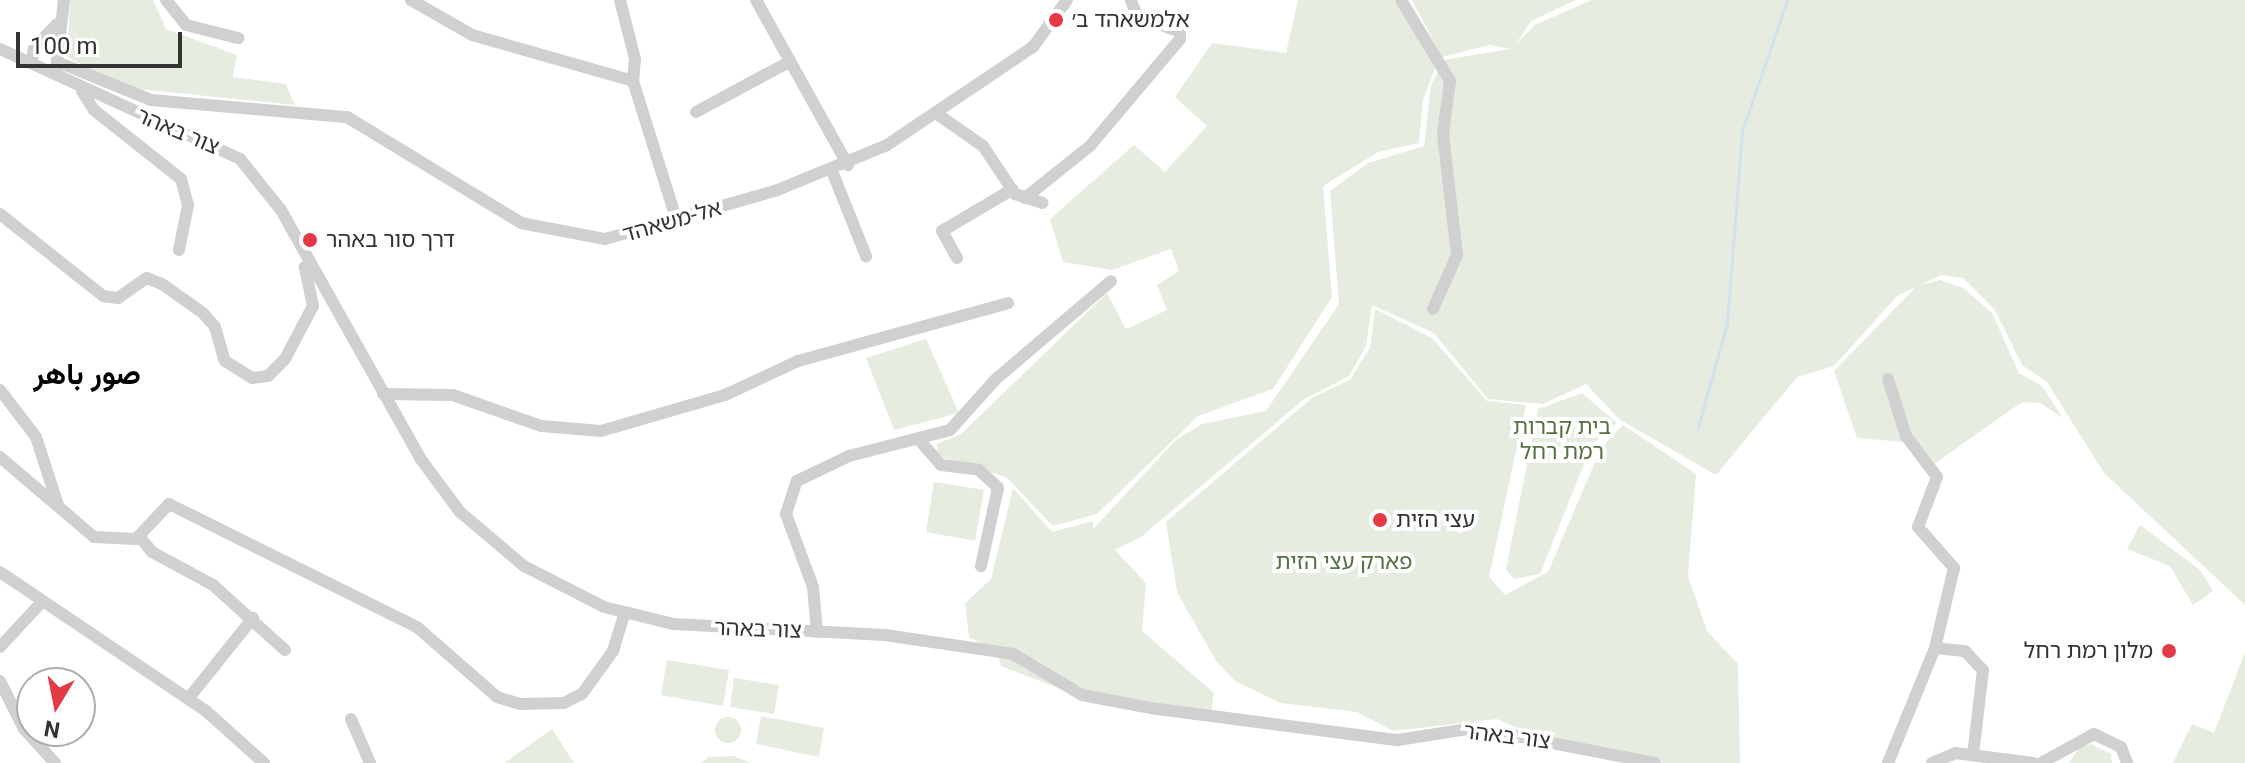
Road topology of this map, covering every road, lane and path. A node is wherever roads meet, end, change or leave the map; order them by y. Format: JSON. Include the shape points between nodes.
{"nodes":[{"id":1,"x":64,"y":0,"type":"edge"},
{"id":2,"x":166,"y":0,"type":"edge"},
{"id":3,"x":411,"y":0,"type":"edge"},
{"id":4,"x":620,"y":0,"type":"edge"},
{"id":5,"x":756,"y":0,"type":"edge"},
{"id":6,"x":1067,"y":0,"type":"edge"},
{"id":7,"x":1131,"y":0,"type":"edge"},
{"id":8,"x":1401,"y":0,"type":"edge"},
{"id":9,"x":59,"y":19,"type":"junction"},
{"id":10,"x":238,"y":38,"type":"dead end"},
{"id":11,"x":39,"y":45,"type":"junction"},
{"id":12,"x":0,"y":47,"type":"edge"},
{"id":13,"x":59,"y":48,"type":"junction"},
{"id":14,"x":32,"y":62,"type":"junction"},
{"id":15,"x":60,"y":63,"type":"junction"},
{"id":16,"x":787,"y":63,"type":"junction"},
{"id":17,"x":45,"y":72,"type":"junction"},
{"id":18,"x":77,"y":73,"type":"junction"},
{"id":19,"x":633,"y":81,"type":"junction"},
{"id":20,"x":83,"y":92,"type":"junction"},
{"id":21,"x":696,"y":112,"type":"dead end"},
{"id":22,"x":937,"y":114,"type":"junction"},
{"id":23,"x":848,"y":165,"type":"junction"},
{"id":24,"x":832,"y":171,"type":"junction"},
{"id":25,"x":1013,"y":189,"type":"junction"},
{"id":26,"x":1025,"y":198,"type":"junction"},
{"id":27,"x":1043,"y":203,"type":"dead end"},
{"id":28,"x":0,"y":214,"type":"edge"},
{"id":29,"x":677,"y":221,"type":"junction"},
{"id":30,"x":179,"y":250,"type":"dead end"},
{"id":31,"x":303,"y":255,"type":"junction"},
{"id":32,"x":866,"y":256,"type":"dead end"},
{"id":33,"x":957,"y":258,"type":"dead end"},
{"id":34,"x":1111,"y":281,"type":"dead end"},
{"id":35,"x":1008,"y":303,"type":"dead end"},
{"id":36,"x":1433,"y":309,"type":"dead end"},
{"id":37,"x":1888,"y":379,"type":"dead end"},
{"id":38,"x":0,"y":390,"type":"edge"},
{"id":39,"x":383,"y":394,"type":"junction"},
{"id":40,"x":921,"y":442,"type":"junction"},
{"id":41,"x":0,"y":457,"type":"edge"},
{"id":42,"x":58,"y":505,"type":"junction"},
{"id":43,"x":139,"y":536,"type":"junction"},
{"id":44,"x":981,"y":566,"type":"dead end"},
{"id":45,"x":0,"y":572,"type":"edge"},
{"id":46,"x":40,"y":604,"type":"junction"},
{"id":47,"x":624,"y":615,"type":"junction"},
{"id":48,"x":253,"y":618,"type":"junction"},
{"id":49,"x":817,"y":632,"type":"junction"},
{"id":50,"x":0,"y":647,"type":"edge"},
{"id":51,"x":1935,"y":648,"type":"junction"},
{"id":52,"x":285,"y":650,"type":"dead end"},
{"id":53,"x":0,"y":681,"type":"edge"},
{"id":54,"x":188,"y":699,"type":"junction"},
{"id":55,"x":6,"y":705,"type":"edge"},
{"id":56,"x":351,"y":719,"type":"dead end"},
{"id":57,"x":1973,"y":755,"type":"junction"},
{"id":58,"x":55,"y":763,"type":"edge"},
{"id":59,"x":264,"y":763,"type":"edge"},
{"id":60,"x":370,"y":763,"type":"edge"},
{"id":61,"x":1655,"y":763,"type":"edge"},
{"id":62,"x":1888,"y":763,"type":"edge"},
{"id":63,"x":1932,"y":763,"type":"edge"},
{"id":64,"x":2033,"y":763,"type":"edge"},
{"id":65,"x":2041,"y":763,"type":"edge"},
{"id":66,"x":2127,"y":763,"type":"edge"}],
"edges":[{"from":1,"to":9,"type":"street"},
{"from":2,"to":10,"type":"street","via":[[186,25]]},
{"from":3,"to":19,"type":"street","via":[[472,35]]},
{"from":4,"to":19,"type":"street","via":[[635,59]]},
{"from":5,"to":16,"type":"street"},
{"from":6,"to":22,"type":"street","name":"אל-משאהד","via":[[1033,47]]},
{"from":7,"to":26,"type":"street","via":[[1137,16],[1180,32],[1180,39],[1090,146]]},
{"from":8,"to":36,"type":"street","via":[[1450,81],[1443,134],[1457,255]]},
{"from":9,"to":11,"type":"street"},
{"from":9,"to":13,"type":"street"},
{"from":11,"to":12,"type":"street"},
{"from":11,"to":13,"type":"street"},
{"from":11,"to":14,"type":"street"},
{"from":12,"to":14,"type":"street","name":"צור באהר"},
{"from":13,"to":15,"type":"street"},
{"from":14,"to":17,"type":"street","name":"צור באהר"},
{"from":15,"to":17,"type":"street"},
{"from":15,"to":18,"type":"street","name":"אל-משאהד"},
{"from":16,"to":21,"type":"street"},
{"from":16,"to":23,"type":"street"},
{"from":17,"to":20,"type":"street","name":"צור באהר"},
{"from":18,"to":20,"type":"street"},
{"from":18,"to":29,"type":"street","name":"אל-משאהד","via":[[179,105],[347,117],[479,202],[552,233],[605,239]]},
{"from":19,"to":29,"type":"street"},
{"from":20,"to":30,"type":"street","via":[[94,110],[181,179],[188,205]]},
{"from":20,"to":31,"type":"street","name":"צור באהר","via":[[240,159],[281,210]]},
{"from":22,"to":23,"type":"street","name":"אל-משאהד"},
{"from":22,"to":25,"type":"street","via":[[983,146]]},
{"from":23,"to":24,"type":"street","name":"אל-משאהד"},
{"from":24,"to":29,"type":"street","name":"אל-משאהד"},
{"from":24,"to":32,"type":"street"},
{"from":25,"to":26,"type":"street"},
{"from":25,"to":33,"type":"street","via":[[942,231]]},
{"from":26,"to":27,"type":"street"},
{"from":28,"to":31,"type":"street","via":[[103,296],[118,298],[147,278],[162,284],[203,313],[215,327],[225,361],[252,378],[268,376],[285,359],[313,306]]},
{"from":31,"to":39,"type":"street","name":"צור באהר"},
{"from":34,"to":40,"type":"street","via":[[996,379],[950,430]]},
{"from":35,"to":39,"type":"street","via":[[798,361],[725,395],[601,431],[541,426],[453,395]]},
{"from":37,"to":51,"type":"street","via":[[1906,436],[1937,477],[1918,527],[1954,568]]},
{"from":38,"to":42,"type":"street","via":[[36,437]]},
{"from":39,"to":47,"type":"street","name":"צור באהר","via":[[460,512],[524,566]]},
{"from":40,"to":44,"type":"street","via":[[941,465],[979,470],[998,488]]},
{"from":40,"to":49,"type":"street","via":[[849,456],[797,481],[786,514],[813,587]]},
{"from":41,"to":42,"type":"street"},
{"from":42,"to":43,"type":"street","via":[[94,537],[124,542]]},
{"from":43,"to":47,"type":"street","via":[[159,507],[184,510],[417,627],[497,697],[520,704],[564,703],[582,694],[613,651]]},
{"from":43,"to":48,"type":"street"},
{"from":45,"to":46,"type":"street"},
{"from":46,"to":50,"type":"street"},
{"from":46,"to":54,"type":"street"},
{"from":47,"to":49,"type":"street","name":"צור באהר"},
{"from":48,"to":52,"type":"street"},
{"from":48,"to":54,"type":"street"},
{"from":49,"to":61,"type":"street","name":"צור באהר","via":[[1013,654],[1082,695],[1150,708],[1398,740],[1475,728]]},
{"from":51,"to":57,"type":"street","via":[[1965,651],[1983,670]]},
{"from":51,"to":62,"type":"street"},
{"from":53,"to":55,"type":"street"},
{"from":54,"to":59,"type":"street"},
{"from":55,"to":58,"type":"street"},
{"from":56,"to":60,"type":"street"},
{"from":57,"to":63,"type":"street"},
{"from":57,"to":64,"type":"street"},
{"from":65,"to":66,"type":"street","via":[[2094,734],[2121,747]]}]}
